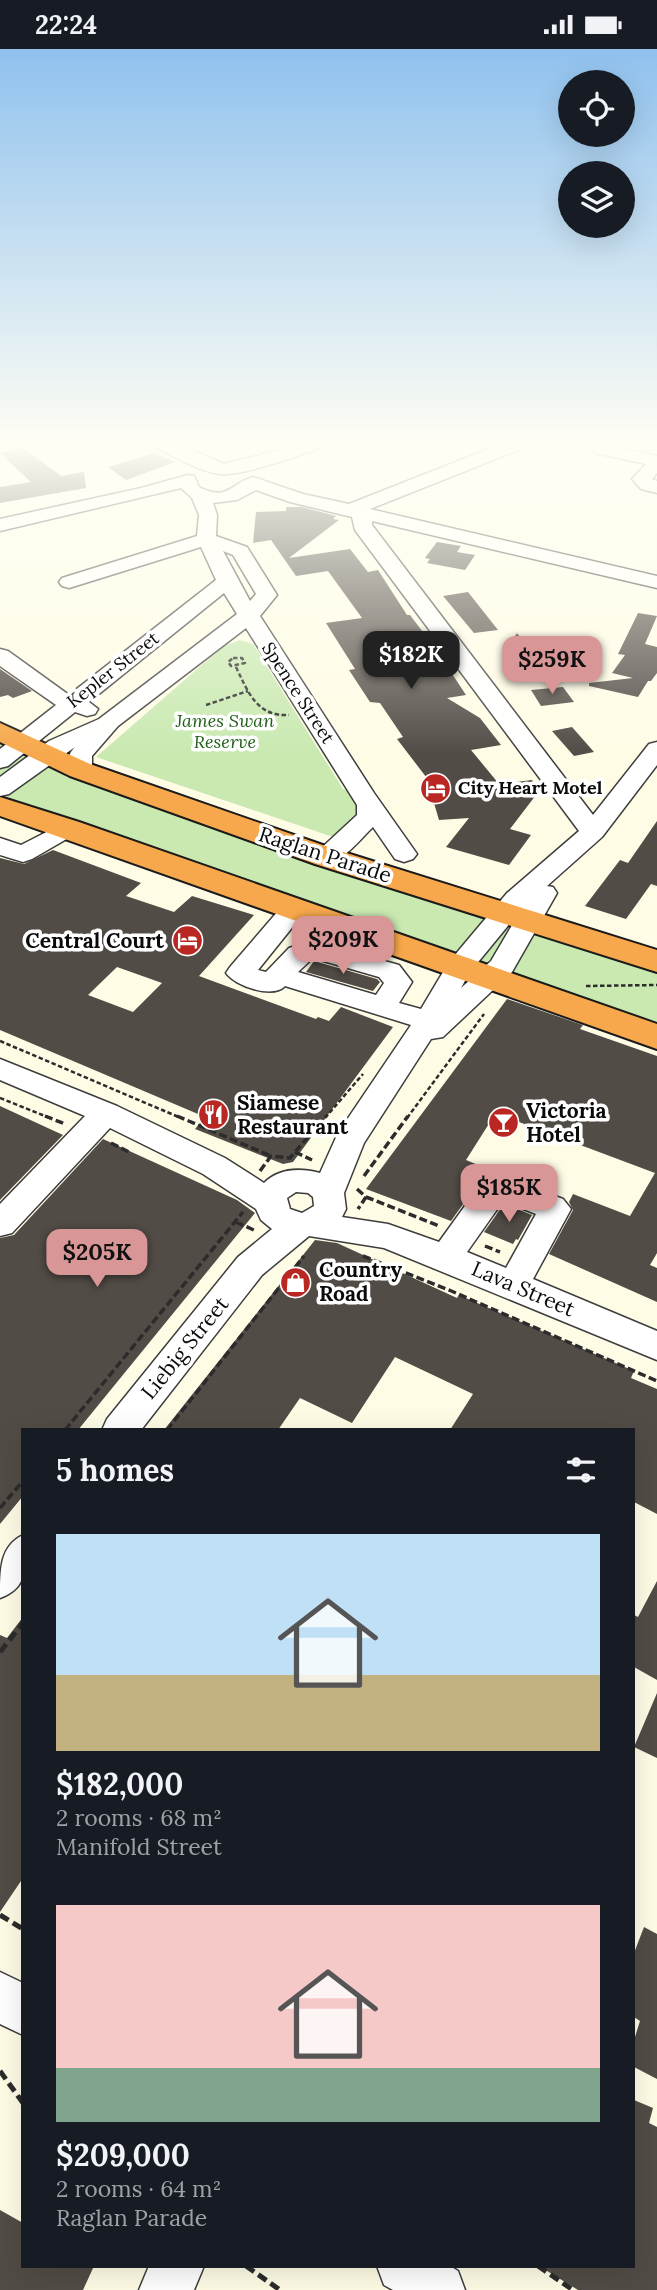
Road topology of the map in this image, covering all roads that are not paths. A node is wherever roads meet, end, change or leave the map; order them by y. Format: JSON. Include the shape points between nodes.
{"nodes":[{"id":1,"x":183,"y":546,"type":"edge"},
{"id":2,"x":211,"y":546,"type":"edge"},
{"id":3,"x":226,"y":546,"type":"edge"},
{"id":4,"x":377,"y":546,"type":"edge"},
{"id":5,"x":503,"y":546,"type":"edge"},
{"id":6,"x":227,"y":581,"type":"junction"},
{"id":7,"x":69,"y":582,"type":"dead end"},
{"id":8,"x":657,"y":582,"type":"edge"},
{"id":9,"x":205,"y":598,"type":"junction"},
{"id":10,"x":247,"y":616,"type":"junction"},
{"id":11,"x":216,"y":639,"type":"junction"},
{"id":12,"x":180,"y":642,"type":"junction"},
{"id":13,"x":0,"y":656,"type":"edge"},
{"id":14,"x":128,"y":695,"type":"junction"},
{"id":15,"x":80,"y":697,"type":"junction"},
{"id":16,"x":113,"y":719,"type":"junction"},
{"id":17,"x":48,"y":721,"type":"junction"},
{"id":18,"x":78,"y":736,"type":"junction"},
{"id":19,"x":23,"y":743,"type":"edge"},
{"id":20,"x":657,"y":749,"type":"edge"},
{"id":21,"x":0,"y":761,"type":"edge"},
{"id":22,"x":80,"y":771,"type":"junction"},
{"id":23,"x":0,"y":789,"type":"edge"},
{"id":24,"x":366,"y":799,"type":"junction"},
{"id":25,"x":0,"y":806,"type":"edge"},
{"id":26,"x":68,"y":828,"type":"junction"},
{"id":27,"x":593,"y":832,"type":"junction"},
{"id":28,"x":0,"y":846,"type":"edge"},
{"id":29,"x":404,"y":854,"type":"dead end"},
{"id":30,"x":326,"y":857,"type":"junction"},
{"id":31,"x":294,"y":909,"type":"junction"},
{"id":32,"x":517,"y":916,"type":"junction"},
{"id":33,"x":624,"y":951,"type":"junction"},
{"id":34,"x":657,"y":951,"type":"edge"},
{"id":35,"x":657,"y":961,"type":"edge"},
{"id":36,"x":475,"y":973,"type":"junction"},
{"id":37,"x":279,"y":975,"type":"junction"},
{"id":38,"x":382,"y":1008,"type":"junction"},
{"id":39,"x":428,"y":1021,"type":"junction"},
{"id":40,"x":657,"y":1037,"type":"edge"},
{"id":41,"x":410,"y":1049,"type":"junction"},
{"id":42,"x":0,"y":1069,"type":"edge"},
{"id":43,"x":97,"y":1123,"type":"junction"},
{"id":44,"x":297,"y":1197,"type":"junction"},
{"id":45,"x":0,"y":1224,"type":"edge"},
{"id":46,"x":446,"y":1257,"type":"junction"},
{"id":47,"x":513,"y":1285,"type":"junction"},
{"id":48,"x":657,"y":1346,"type":"edge"},
{"id":49,"x":122,"y":1428,"type":"edge"},
{"id":50,"x":21,"y":1554,"type":"edge"},
{"id":51,"x":0,"y":1580,"type":"edge"},
{"id":52,"x":0,"y":1996,"type":"edge"},
{"id":53,"x":21,"y":2010,"type":"edge"},
{"id":54,"x":177,"y":2268,"type":"edge"},
{"id":55,"x":406,"y":2268,"type":"edge"},
{"id":56,"x":165,"y":2290,"type":"edge"},
{"id":57,"x":439,"y":2290,"type":"edge"}],
"edges":[{"from":1,"to":7,"type":"street"},
{"from":2,"to":6,"type":"street","name":"Spence Street"},
{"from":3,"to":10,"type":"street","name":"Kepler Street","via":[[240,551],[267,593]]},
{"from":4,"to":27,"type":"street"},
{"from":5,"to":8,"type":"street"},
{"from":6,"to":9,"type":"street","name":"Kepler Street"},
{"from":6,"to":10,"type":"street","name":"Spence Street"},
{"from":9,"to":12,"type":"street","via":[[212,616]]},
{"from":9,"to":15,"type":"street","name":"Kepler Street"},
{"from":10,"to":11,"type":"street","name":"Kepler Street"},
{"from":10,"to":24,"type":"street","name":"Spence Street"},
{"from":11,"to":12,"type":"street"},
{"from":11,"to":14,"type":"street","name":"Kepler Street"},
{"from":12,"to":14,"type":"street"},
{"from":13,"to":15,"type":"street","via":[[57,698]]},
{"from":14,"to":15,"type":"street"},
{"from":14,"to":16,"type":"street","name":"Kepler Street"},
{"from":15,"to":16,"type":"street"},
{"from":15,"to":17,"type":"street","name":"Kepler Street"},
{"from":16,"to":18,"type":"street","name":"Kepler Street"},
{"from":16,"to":22,"type":"street","name":"Kepler Street","via":[[80,755]]},
{"from":17,"to":18,"type":"street","via":[[47,730],[53,735]]},
{"from":17,"to":19,"type":"street","name":"Kepler Street"},
{"from":18,"to":19,"type":"street","name":"Kepler Street"},
{"from":19,"to":21,"type":"street","name":"Kepler Street"},
{"from":19,"to":22,"type":"highway","name":"Raglan Parade"},
{"from":19,"to":23,"type":"street","name":"Kepler Street"},
{"from":20,"to":27,"type":"street","name":"Liebig Street"},
{"from":22,"to":30,"type":"highway","name":"Raglan Parade"},
{"from":24,"to":29,"type":"street","name":"Spence Street"},
{"from":24,"to":30,"type":"street","via":[[369,817]]},
{"from":25,"to":26,"type":"highway"},
{"from":26,"to":28,"type":"street","via":[[23,854]]},
{"from":26,"to":31,"type":"highway"},
{"from":27,"to":32,"type":"street","name":"Liebig Street","via":[[556,867]]},
{"from":30,"to":32,"type":"highway","name":"Raglan Parade"},
{"from":31,"to":36,"type":"highway"},
{"from":31,"to":37,"type":"street","via":[[240,973],[272,984]]},
{"from":32,"to":33,"type":"highway","name":"Raglan Parade"},
{"from":32,"to":36,"type":"street","name":"Liebig Street","via":[[502,966]]},
{"from":33,"to":34,"type":"street"},
{"from":33,"to":35,"type":"highway","name":"Raglan Parade"},
{"from":36,"to":39,"type":"street","name":"Liebig Street"},
{"from":36,"to":40,"type":"highway"},
{"from":36,"to":41,"type":"street","name":"Liebig Street"},
{"from":37,"to":38,"type":"street"},
{"from":37,"to":38,"type":"street","via":[[299,954],[312,949],[389,971],[398,982]]},
{"from":38,"to":39,"type":"street"},
{"from":39,"to":41,"type":"street","name":"Liebig Street"},
{"from":41,"to":44,"type":"street","name":"Liebig Street","via":[[349,1141]]},
{"from":42,"to":43,"type":"street","name":"Lava Street"},
{"from":43,"to":44,"type":"street","name":"Lava Street"},
{"from":43,"to":45,"type":"street"},
{"from":44,"to":46,"type":"street","name":"Lava Street"},
{"from":44,"to":49,"type":"street","name":"Liebig Street","via":[[250,1266]]},
{"from":46,"to":47,"type":"street","name":"Lava Street"},
{"from":46,"to":47,"type":"street","via":[[496,1186],[552,1207],[555,1209]]},
{"from":47,"to":48,"type":"street","name":"Lava Street"},
{"from":50,"to":51,"type":"street"},
{"from":52,"to":53,"type":"street"},
{"from":54,"to":56,"type":"street"},
{"from":55,"to":57,"type":"street"}]}
